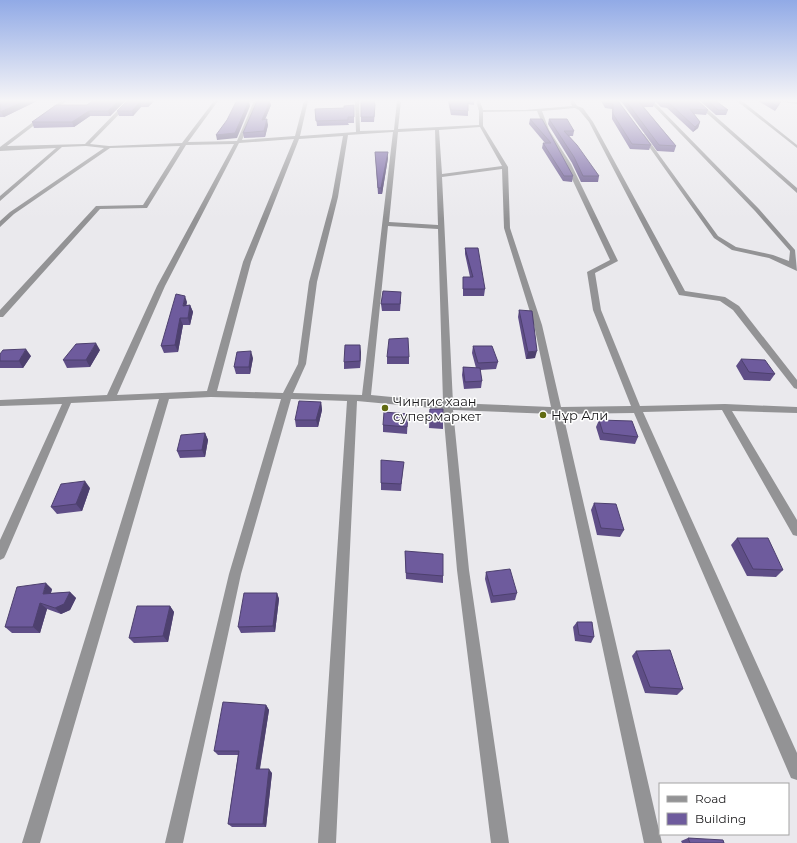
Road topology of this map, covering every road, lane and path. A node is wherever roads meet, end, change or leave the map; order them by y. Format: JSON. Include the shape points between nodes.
{"nodes":[{"id":1,"x":10,"y":140,"type":"edge"},
{"id":2,"x":91,"y":140,"type":"edge"},
{"id":3,"x":187,"y":140,"type":"edge"},
{"id":4,"x":248,"y":140,"type":"edge"},
{"id":5,"x":296,"y":140,"type":"edge"},
{"id":6,"x":345,"y":140,"type":"edge"},
{"id":7,"x":394,"y":140,"type":"edge"},
{"id":8,"x":438,"y":140,"type":"edge"},
{"id":9,"x":489,"y":140,"type":"edge"},
{"id":10,"x":553,"y":140,"type":"edge"},
{"id":11,"x":601,"y":140,"type":"edge"},
{"id":12,"x":646,"y":140,"type":"edge"},
{"id":13,"x":690,"y":140,"type":"edge"},
{"id":14,"x":740,"y":140,"type":"edge"},
{"id":15,"x":789,"y":140,"type":"edge"},
{"id":16,"x":238,"y":141,"type":"junction"},
{"id":17,"x":184,"y":144,"type":"junction"},
{"id":18,"x":86,"y":145,"type":"junction"},
{"id":19,"x":60,"y":147,"type":"junction"},
{"id":20,"x":109,"y":147,"type":"junction"},
{"id":21,"x":797,"y":147,"type":"edge"},
{"id":22,"x":0,"y":148,"type":"edge"},
{"id":23,"x":505,"y":167,"type":"junction"},
{"id":24,"x":440,"y":176,"type":"junction"},
{"id":25,"x":797,"y":191,"type":"edge"},
{"id":26,"x":0,"y":199,"type":"edge"},
{"id":27,"x":385,"y":224,"type":"junction"},
{"id":28,"x":0,"y":225,"type":"edge"},
{"id":29,"x":442,"y":227,"type":"junction"},
{"id":30,"x":794,"y":267,"type":"edge"},
{"id":31,"x":0,"y":315,"type":"edge"},
{"id":32,"x":797,"y":386,"type":"edge"},
{"id":33,"x":211,"y":394,"type":"junction"},
{"id":34,"x":165,"y":395,"type":"junction"},
{"id":35,"x":287,"y":395,"type":"junction"},
{"id":36,"x":111,"y":397,"type":"junction"},
{"id":37,"x":359,"y":398,"type":"junction"},
{"id":38,"x":68,"y":400,"type":"junction"},
{"id":39,"x":0,"y":404,"type":"edge"},
{"id":40,"x":448,"y":406,"type":"junction"},
{"id":41,"x":725,"y":408,"type":"junction"},
{"id":42,"x":637,"y":409,"type":"junction"},
{"id":43,"x":797,"y":410,"type":"edge"},
{"id":44,"x":557,"y":411,"type":"junction"},
{"id":45,"x":797,"y":531,"type":"edge"},
{"id":46,"x":0,"y":554,"type":"edge"},
{"id":47,"x":797,"y":772,"type":"edge"},
{"id":48,"x":31,"y":843,"type":"edge"},
{"id":49,"x":174,"y":843,"type":"edge"},
{"id":50,"x":328,"y":843,"type":"edge"},
{"id":51,"x":500,"y":843,"type":"edge"},
{"id":52,"x":653,"y":843,"type":"edge"}],
"edges":[{"from":1,"to":22,"type":"street"},
{"from":2,"to":18,"type":"street"},
{"from":3,"to":17,"type":"street"},
{"from":4,"to":16,"type":"street"},
{"from":5,"to":33,"type":"street","via":[[246,262]]},
{"from":6,"to":35,"type":"street","via":[[335,197],[313,282],[302,364]]},
{"from":7,"to":27,"type":"street"},
{"from":8,"to":24,"type":"street"},
{"from":9,"to":23,"type":"street"},
{"from":10,"to":42,"type":"street","via":[[568,164],[614,261],[591,272],[597,310]]},
{"from":11,"to":32,"type":"street","via":[[682,293],[722,299],[736,308]]},
{"from":12,"to":30,"type":"street","via":[[716,237],[734,249],[771,256]]},
{"from":13,"to":30,"type":"street","via":[[752,204],[793,251]]},
{"from":14,"to":25,"type":"street"},
{"from":15,"to":21,"type":"street"},
{"from":16,"to":17,"type":"street"},
{"from":16,"to":36,"type":"street","via":[[161,286]]},
{"from":17,"to":20,"type":"street"},
{"from":17,"to":31,"type":"street","via":[[145,207],[98,207]]},
{"from":18,"to":19,"type":"street"},
{"from":18,"to":20,"type":"street"},
{"from":19,"to":22,"type":"street"},
{"from":19,"to":26,"type":"street"},
{"from":20,"to":28,"type":"street"},
{"from":23,"to":24,"type":"street"},
{"from":23,"to":44,"type":"street","via":[[507,228],[538,325]]},
{"from":24,"to":29,"type":"street"},
{"from":27,"to":29,"type":"street"},
{"from":27,"to":37,"type":"street"},
{"from":29,"to":40,"type":"street"},
{"from":33,"to":34,"type":"street"},
{"from":33,"to":35,"type":"street"},
{"from":34,"to":36,"type":"street"},
{"from":34,"to":48,"type":"street"},
{"from":35,"to":37,"type":"street"},
{"from":35,"to":49,"type":"street","via":[[235,574]]},
{"from":36,"to":38,"type":"street"},
{"from":37,"to":40,"type":"street"},
{"from":37,"to":50,"type":"street"},
{"from":38,"to":39,"type":"street"},
{"from":38,"to":46,"type":"street"},
{"from":40,"to":44,"type":"street"},
{"from":40,"to":51,"type":"street","via":[[460,552]]},
{"from":41,"to":42,"type":"street"},
{"from":41,"to":43,"type":"street"},
{"from":41,"to":45,"type":"street"},
{"from":42,"to":44,"type":"street"},
{"from":42,"to":47,"type":"street"},
{"from":44,"to":52,"type":"street"}]}
